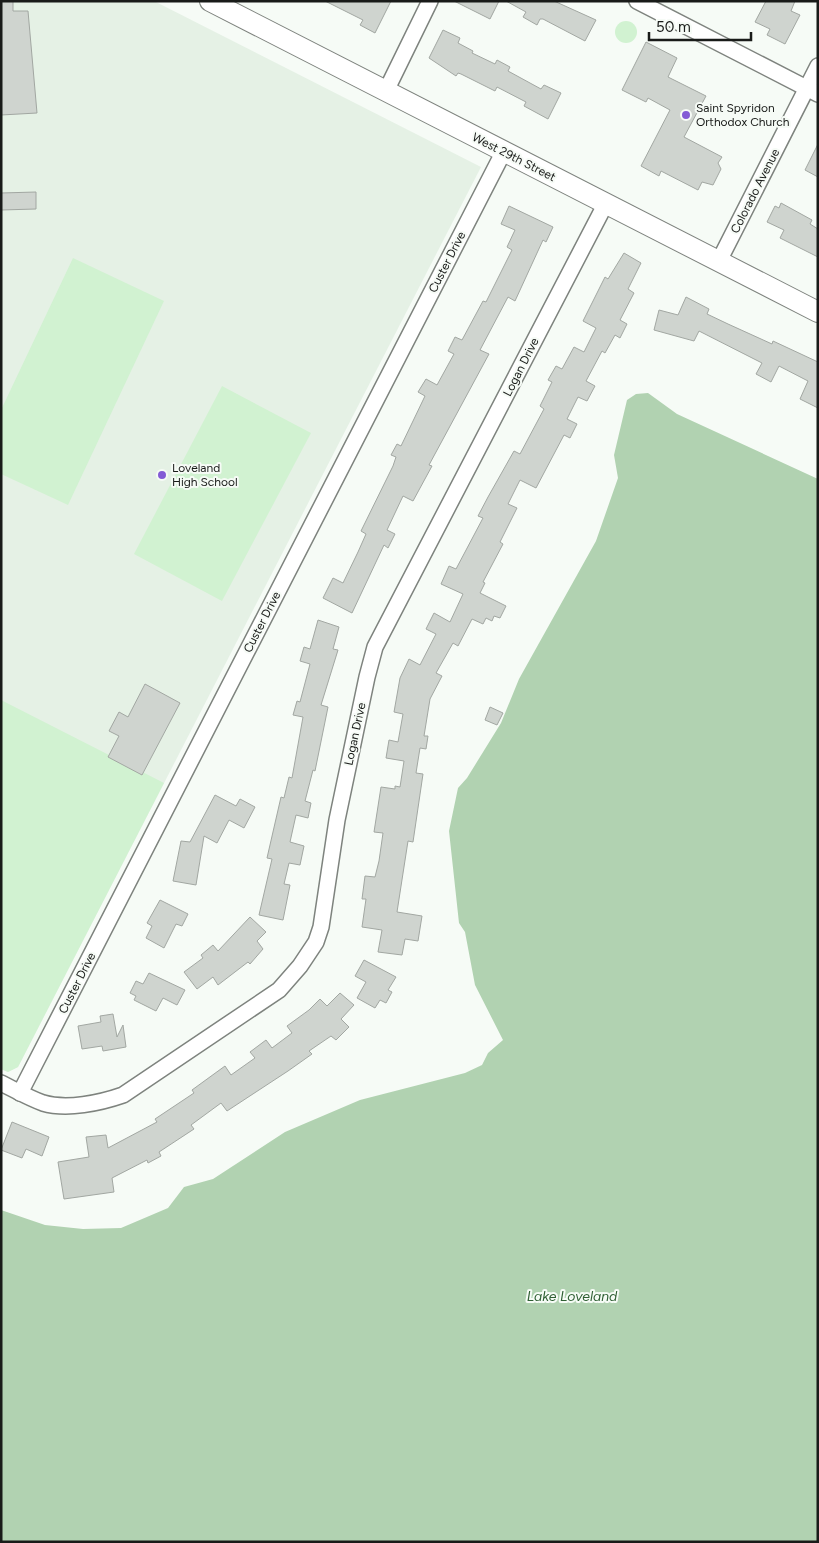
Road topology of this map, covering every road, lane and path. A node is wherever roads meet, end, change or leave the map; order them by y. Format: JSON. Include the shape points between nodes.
{"nodes":[{"id":1,"x":210,"y":1,"type":"edge"},
{"id":2,"x":430,"y":1,"type":"edge"},
{"id":3,"x":637,"y":1,"type":"edge"},
{"id":4,"x":818,"y":66,"type":"edge"},
{"id":5,"x":386,"y":91,"type":"junction"},
{"id":6,"x":812,"y":91,"type":"edge"},
{"id":7,"x":504,"y":151,"type":"junction"},
{"id":8,"x":606,"y":204,"type":"junction"},
{"id":9,"x":719,"y":261,"type":"junction"},
{"id":10,"x":818,"y":312,"type":"edge"},
{"id":11,"x":1,"y":1083,"type":"edge"},
{"id":12,"x":20,"y":1093,"type":"junction"}],
"edges":[{"from":1,"to":5,"type":"main road","name":"West 29th Street"},
{"from":2,"to":5,"type":"street"},
{"from":3,"to":6,"type":"street"},
{"from":4,"to":6,"type":"street","name":"Colorado Avenue"},
{"from":5,"to":7,"type":"main road","name":"West 29th Street"},
{"from":6,"to":9,"type":"street","name":"Colorado Avenue"},
{"from":7,"to":8,"type":"main road","name":"West 29th Street"},
{"from":7,"to":12,"type":"street","name":"Custer Drive"},
{"from":8,"to":9,"type":"main road","name":"West 29th Street"},
{"from":8,"to":12,"type":"street","name":"Logan Drive","via":[[376,647],[366,677],[316,942],[279,990],[123,1095],[101,1101],[58,1105]]},
{"from":9,"to":10,"type":"main road","name":"West 29th Street"},
{"from":11,"to":12,"type":"street","name":"Logan Drive"}]}
